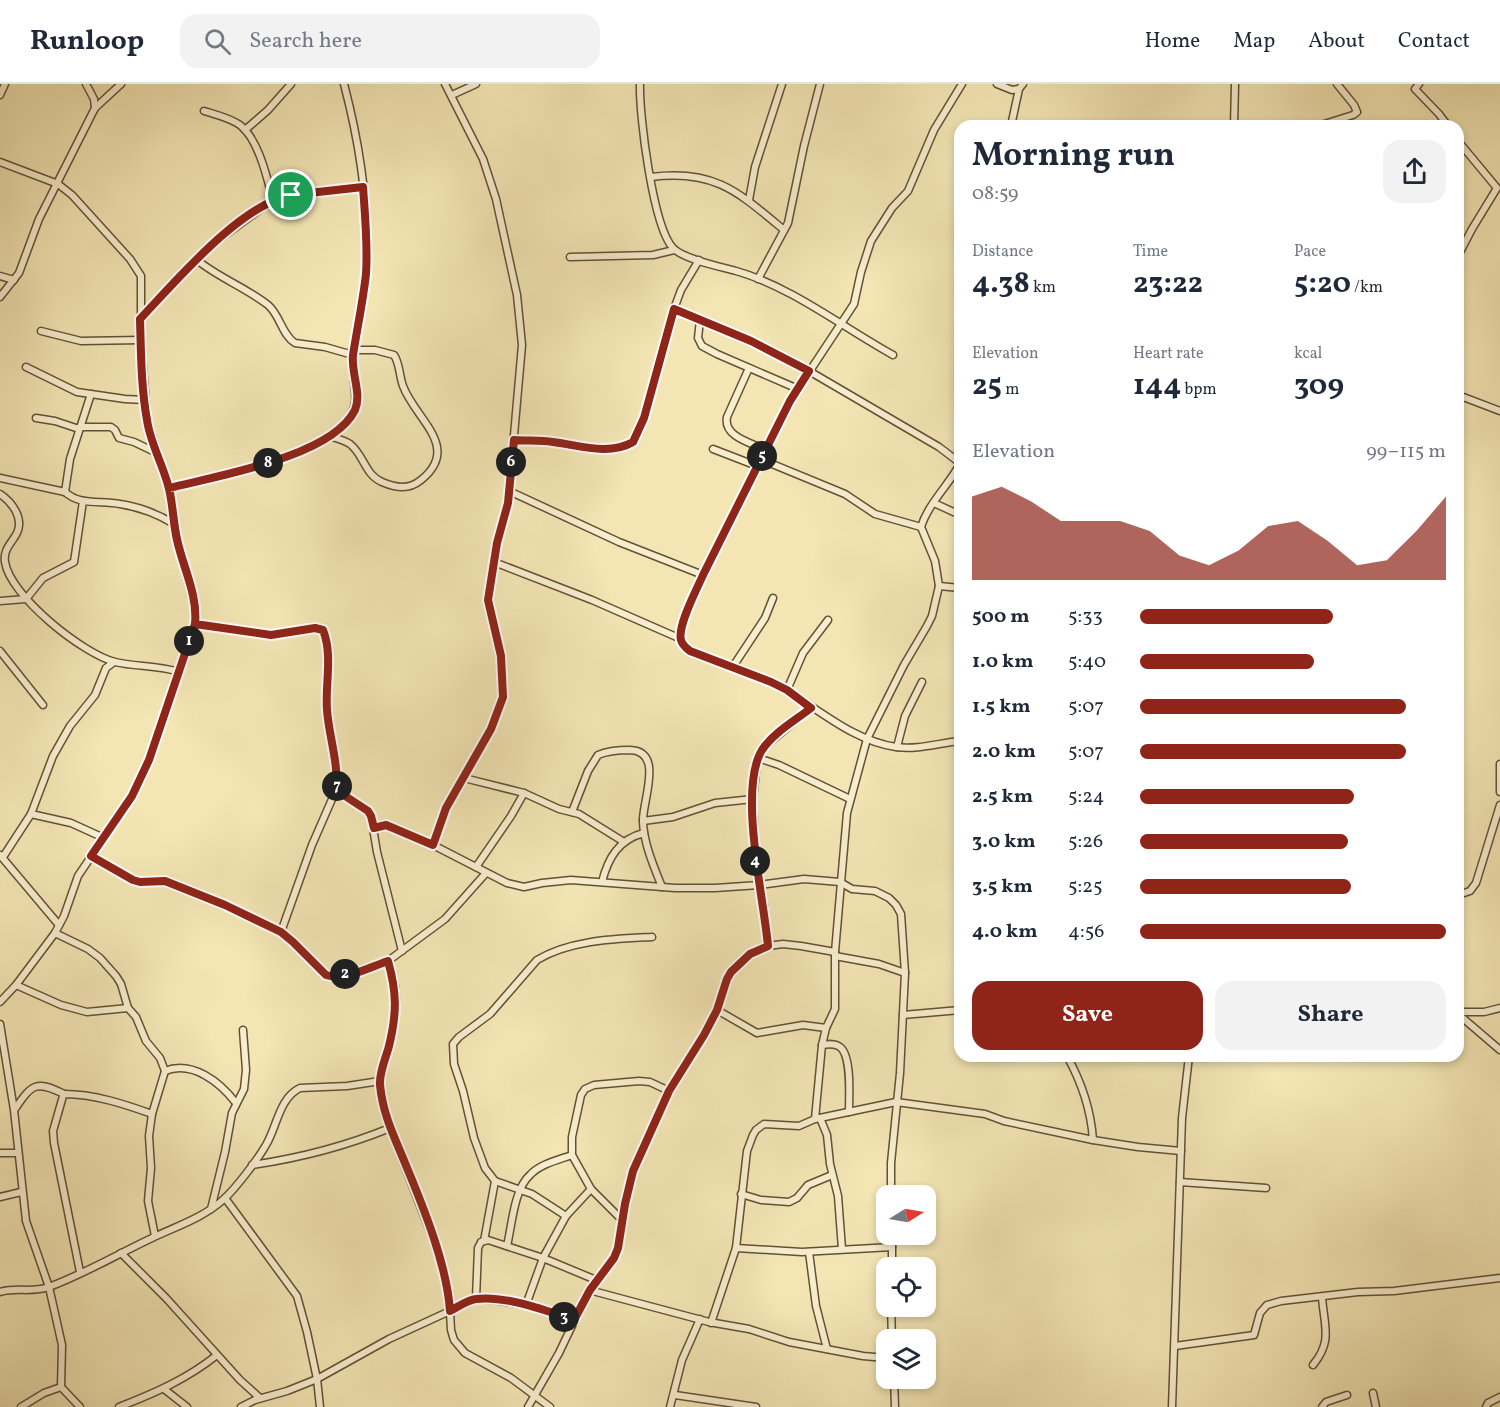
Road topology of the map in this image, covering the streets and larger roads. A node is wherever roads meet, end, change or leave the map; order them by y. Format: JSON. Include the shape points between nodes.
{"nodes":[{"id":1,"x":5,"y":84,"type":"edge"},
{"id":2,"x":86,"y":84,"type":"edge"},
{"id":3,"x":121,"y":84,"type":"edge"},
{"id":4,"x":291,"y":84,"type":"edge"},
{"id":5,"x":344,"y":84,"type":"edge"},
{"id":6,"x":445,"y":84,"type":"edge"},
{"id":7,"x":476,"y":84,"type":"edge"},
{"id":8,"x":640,"y":84,"type":"edge"},
{"id":9,"x":782,"y":84,"type":"edge"},
{"id":10,"x":820,"y":84,"type":"edge"},
{"id":11,"x":962,"y":84,"type":"edge"},
{"id":12,"x":997,"y":84,"type":"edge"},
{"id":13,"x":1235,"y":84,"type":"edge"},
{"id":14,"x":1336,"y":84,"type":"edge"},
{"id":15,"x":1419,"y":84,"type":"edge"},
{"id":16,"x":1021,"y":87,"type":"edge"},
{"id":17,"x":0,"y":95,"type":"edge"},
{"id":18,"x":452,"y":96,"type":"junction"},
{"id":19,"x":95,"y":108,"type":"junction"},
{"id":20,"x":204,"y":111,"type":"dead end"},
{"id":21,"x":1013,"y":120,"type":"edge"},
{"id":22,"x":1234,"y":120,"type":"edge"},
{"id":23,"x":1337,"y":120,"type":"edge"},
{"id":24,"x":1443,"y":120,"type":"edge"},
{"id":25,"x":246,"y":130,"type":"junction"},
{"id":26,"x":1464,"y":148,"type":"edge"},
{"id":27,"x":0,"y":162,"type":"edge"},
{"id":28,"x":651,"y":177,"type":"junction"},
{"id":29,"x":58,"y":184,"type":"junction"},
{"id":30,"x":363,"y":187,"type":"junction"},
{"id":31,"x":273,"y":200,"type":"junction"},
{"id":32,"x":750,"y":200,"type":"junction"},
{"id":33,"x":784,"y":230,"type":"junction"},
{"id":34,"x":1464,"y":244,"type":"edge"},
{"id":35,"x":674,"y":250,"type":"junction"},
{"id":36,"x":570,"y":257,"type":"dead end"},
{"id":37,"x":197,"y":260,"type":"junction"},
{"id":38,"x":699,"y":260,"type":"junction"},
{"id":39,"x":0,"y":276,"type":"edge"},
{"id":40,"x":758,"y":279,"type":"junction"},
{"id":41,"x":14,"y":280,"type":"junction"},
{"id":42,"x":0,"y":297,"type":"edge"},
{"id":43,"x":674,"y":309,"type":"junction"},
{"id":44,"x":140,"y":319,"type":"junction"},
{"id":45,"x":700,"y":320,"type":"junction"},
{"id":46,"x":841,"y":325,"type":"junction"},
{"id":47,"x":41,"y":331,"type":"dead end"},
{"id":48,"x":141,"y":340,"type":"junction"},
{"id":49,"x":354,"y":352,"type":"junction"},
{"id":50,"x":893,"y":355,"type":"dead end"},
{"id":51,"x":26,"y":367,"type":"dead end"},
{"id":52,"x":749,"y":368,"type":"junction"},
{"id":53,"x":809,"y":371,"type":"junction"},
{"id":54,"x":798,"y":389,"type":"junction"},
{"id":55,"x":91,"y":394,"type":"junction"},
{"id":56,"x":1464,"y":397,"type":"edge"},
{"id":57,"x":145,"y":400,"type":"junction"},
{"id":58,"x":1500,"y":411,"type":"edge"},
{"id":59,"x":36,"y":418,"type":"dead end"},
{"id":60,"x":80,"y":428,"type":"junction"},
{"id":61,"x":329,"y":436,"type":"junction"},
{"id":62,"x":514,"y":440,"type":"junction"},
{"id":63,"x":713,"y":449,"type":"dead end"},
{"id":64,"x":766,"y":450,"type":"junction"},
{"id":65,"x":157,"y":453,"type":"junction"},
{"id":66,"x":760,"y":459,"type":"junction"},
{"id":67,"x":954,"y":460,"type":"edge"},
{"id":68,"x":757,"y":466,"type":"junction"},
{"id":69,"x":954,"y":475,"type":"edge"},
{"id":70,"x":0,"y":478,"type":"edge"},
{"id":71,"x":169,"y":488,"type":"junction"},
{"id":72,"x":65,"y":492,"type":"junction"},
{"id":73,"x":509,"y":492,"type":"junction"},
{"id":74,"x":0,"y":494,"type":"edge"},
{"id":75,"x":83,"y":501,"type":"junction"},
{"id":76,"x":934,"y":503,"type":"junction"},
{"id":77,"x":954,"y":512,"type":"edge"},
{"id":78,"x":174,"y":524,"type":"junction"},
{"id":79,"x":921,"y":527,"type":"junction"},
{"id":80,"x":494,"y":562,"type":"junction"},
{"id":81,"x":703,"y":575,"type":"junction"},
{"id":82,"x":939,"y":586,"type":"junction"},
{"id":83,"x":954,"y":587,"type":"edge"},
{"id":84,"x":773,"y":598,"type":"dead end"},
{"id":85,"x":26,"y":599,"type":"junction"},
{"id":86,"x":0,"y":601,"type":"edge"},
{"id":87,"x":828,"y":620,"type":"dead end"},
{"id":88,"x":195,"y":624,"type":"junction"},
{"id":89,"x":681,"y":639,"type":"junction"},
{"id":90,"x":0,"y":651,"type":"edge"},
{"id":91,"x":114,"y":662,"type":"junction"},
{"id":92,"x":732,"y":668,"type":"junction"},
{"id":93,"x":179,"y":672,"type":"junction"},
{"id":94,"x":922,"y":682,"type":"dead end"},
{"id":95,"x":787,"y":690,"type":"junction"},
{"id":96,"x":43,"y":705,"type":"dead end"},
{"id":97,"x":811,"y":708,"type":"junction"},
{"id":98,"x":867,"y":739,"type":"junction"},
{"id":99,"x":954,"y":742,"type":"edge"},
{"id":100,"x":897,"y":747,"type":"junction"},
{"id":101,"x":758,"y":758,"type":"junction"},
{"id":102,"x":1500,"y":764,"type":"edge"},
{"id":103,"x":464,"y":778,"type":"junction"},
{"id":104,"x":336,"y":790,"type":"junction"},
{"id":105,"x":524,"y":792,"type":"junction"},
{"id":106,"x":1500,"y":792,"type":"edge"},
{"id":107,"x":753,"y":799,"type":"junction"},
{"id":108,"x":850,"y":799,"type":"junction"},
{"id":109,"x":1500,"y":805,"type":"edge"},
{"id":110,"x":572,"y":812,"type":"junction"},
{"id":111,"x":31,"y":814,"type":"junction"},
{"id":112,"x":643,"y":821,"type":"junction"},
{"id":113,"x":374,"y":828,"type":"junction"},
{"id":114,"x":644,"y":833,"type":"junction"},
{"id":115,"x":104,"y":838,"type":"junction"},
{"id":116,"x":624,"y":842,"type":"junction"},
{"id":117,"x":433,"y":845,"type":"junction"},
{"id":118,"x":2,"y":856,"type":"edge"},
{"id":119,"x":91,"y":856,"type":"junction"},
{"id":120,"x":476,"y":867,"type":"junction"},
{"id":121,"x":486,"y":873,"type":"junction"},
{"id":122,"x":602,"y":882,"type":"junction"},
{"id":123,"x":840,"y":882,"type":"junction"},
{"id":124,"x":759,"y":885,"type":"junction"},
{"id":125,"x":662,"y":887,"type":"junction"},
{"id":126,"x":1464,"y":893,"type":"edge"},
{"id":127,"x":59,"y":925,"type":"junction"},
{"id":128,"x":281,"y":932,"type":"junction"},
{"id":129,"x":55,"y":933,"type":"junction"},
{"id":130,"x":652,"y":937,"type":"dead end"},
{"id":131,"x":768,"y":946,"type":"junction"},
{"id":132,"x":402,"y":951,"type":"junction"},
{"id":133,"x":835,"y":954,"type":"junction"},
{"id":134,"x":388,"y":961,"type":"junction"},
{"id":135,"x":905,"y":973,"type":"junction"},
{"id":136,"x":16,"y":985,"type":"junction"},
{"id":137,"x":0,"y":1002,"type":"edge"},
{"id":138,"x":128,"y":1008,"type":"junction"},
{"id":139,"x":1500,"y":1008,"type":"edge"},
{"id":140,"x":717,"y":1010,"type":"junction"},
{"id":141,"x":954,"y":1011,"type":"edge"},
{"id":142,"x":1464,"y":1013,"type":"edge"},
{"id":143,"x":903,"y":1015,"type":"junction"},
{"id":144,"x":1464,"y":1018,"type":"edge"},
{"id":145,"x":0,"y":1024,"type":"edge"},
{"id":146,"x":826,"y":1028,"type":"junction"},
{"id":147,"x":243,"y":1030,"type":"dead end"},
{"id":148,"x":822,"y":1045,"type":"junction"},
{"id":149,"x":1500,"y":1050,"type":"edge"},
{"id":150,"x":1070,"y":1062,"type":"edge"},
{"id":151,"x":1188,"y":1062,"type":"edge"},
{"id":152,"x":165,"y":1071,"type":"junction"},
{"id":153,"x":380,"y":1081,"type":"junction"},
{"id":154,"x":669,"y":1091,"type":"junction"},
{"id":155,"x":64,"y":1094,"type":"junction"},
{"id":156,"x":896,"y":1102,"type":"junction"},
{"id":157,"x":236,"y":1103,"type":"junction"},
{"id":158,"x":14,"y":1110,"type":"junction"},
{"id":159,"x":849,"y":1112,"type":"junction"},
{"id":160,"x":152,"y":1114,"type":"junction"},
{"id":161,"x":818,"y":1119,"type":"junction"},
{"id":162,"x":390,"y":1128,"type":"junction"},
{"id":163,"x":1093,"y":1140,"type":"junction"},
{"id":164,"x":1181,"y":1151,"type":"junction"},
{"id":165,"x":17,"y":1153,"type":"junction"},
{"id":166,"x":0,"y":1154,"type":"edge"},
{"id":167,"x":572,"y":1155,"type":"junction"},
{"id":168,"x":252,"y":1165,"type":"junction"},
{"id":169,"x":832,"y":1175,"type":"junction"},
{"id":170,"x":495,"y":1181,"type":"junction"},
{"id":171,"x":1180,"y":1182,"type":"junction"},
{"id":172,"x":891,"y":1185,"type":"edge"},
{"id":173,"x":1266,"y":1188,"type":"dead end"},
{"id":174,"x":591,"y":1189,"type":"junction"},
{"id":175,"x":519,"y":1191,"type":"junction"},
{"id":176,"x":21,"y":1192,"type":"junction"},
{"id":177,"x":741,"y":1194,"type":"junction"},
{"id":178,"x":0,"y":1197,"type":"edge"},
{"id":179,"x":225,"y":1198,"type":"junction"},
{"id":180,"x":210,"y":1210,"type":"junction"},
{"id":181,"x":566,"y":1216,"type":"junction"},
{"id":182,"x":622,"y":1221,"type":"junction"},
{"id":183,"x":155,"y":1236,"type":"junction"},
{"id":184,"x":484,"y":1241,"type":"junction"},
{"id":185,"x":507,"y":1245,"type":"junction"},
{"id":186,"x":892,"y":1247,"type":"joint"},
{"id":187,"x":736,"y":1248,"type":"junction"},
{"id":188,"x":842,"y":1249,"type":"junction"},
{"id":189,"x":809,"y":1252,"type":"junction"},
{"id":190,"x":122,"y":1253,"type":"junction"},
{"id":191,"x":892,"y":1257,"type":"edge"},
{"id":192,"x":543,"y":1258,"type":"junction"},
{"id":193,"x":80,"y":1272,"type":"junction"},
{"id":194,"x":1500,"y":1278,"type":"edge"},
{"id":195,"x":596,"y":1280,"type":"junction"},
{"id":196,"x":49,"y":1287,"type":"junction"},
{"id":197,"x":590,"y":1290,"type":"junction"},
{"id":198,"x":0,"y":1293,"type":"edge"},
{"id":199,"x":1322,"y":1297,"type":"junction"},
{"id":200,"x":476,"y":1299,"type":"junction"},
{"id":201,"x":526,"y":1305,"type":"junction"},
{"id":202,"x":450,"y":1311,"type":"junction"},
{"id":203,"x":700,"y":1319,"type":"junction"},
{"id":204,"x":574,"y":1320,"type":"junction"},
{"id":205,"x":711,"y":1323,"type":"junction"},
{"id":206,"x":1175,"y":1346,"type":"junction"},
{"id":207,"x":827,"y":1349,"type":"junction"},
{"id":208,"x":217,"y":1355,"type":"junction"},
{"id":209,"x":876,"y":1357,"type":"edge"},
{"id":210,"x":1313,"y":1365,"type":"dead end"},
{"id":211,"x":317,"y":1379,"type":"junction"},
{"id":212,"x":61,"y":1387,"type":"junction"},
{"id":213,"x":164,"y":1389,"type":"junction"},
{"id":214,"x":894,"y":1389,"type":"edge"},
{"id":215,"x":1373,"y":1393,"type":"dead end"},
{"id":216,"x":675,"y":1395,"type":"junction"},
{"id":217,"x":1347,"y":1395,"type":"dead end"},
{"id":218,"x":534,"y":1396,"type":"junction"},
{"id":219,"x":1500,"y":1397,"type":"edge"},
{"id":220,"x":260,"y":1398,"type":"junction"},
{"id":221,"x":21,"y":1407,"type":"edge"},
{"id":222,"x":80,"y":1407,"type":"edge"},
{"id":223,"x":119,"y":1407,"type":"edge"},
{"id":224,"x":187,"y":1407,"type":"edge"},
{"id":225,"x":241,"y":1407,"type":"edge"},
{"id":226,"x":320,"y":1407,"type":"edge"},
{"id":227,"x":528,"y":1407,"type":"edge"},
{"id":228,"x":550,"y":1407,"type":"edge"},
{"id":229,"x":670,"y":1407,"type":"edge"},
{"id":230,"x":756,"y":1407,"type":"edge"},
{"id":231,"x":895,"y":1407,"type":"edge"},
{"id":232,"x":1172,"y":1407,"type":"edge"},
{"id":233,"x":1322,"y":1407,"type":"edge"},
{"id":234,"x":1376,"y":1407,"type":"edge"},
{"id":235,"x":1486,"y":1407,"type":"edge"}],
"edges":[{"from":1,"to":17,"type":"street"},
{"from":2,"to":19,"type":"street"},
{"from":3,"to":19,"type":"street"},
{"from":4,"to":25,"type":"street"},
{"from":5,"to":30,"type":"street"},
{"from":6,"to":18,"type":"street"},
{"from":7,"to":18,"type":"street"},
{"from":8,"to":28,"type":"street"},
{"from":9,"to":32,"type":"street","via":[[755,167]]},
{"from":10,"to":33,"type":"street"},
{"from":11,"to":46,"type":"street","via":[[934,130],[908,191],[871,241],[854,304]]},
{"from":12,"to":16,"type":"street","via":[[1012,90]]},
{"from":13,"to":22,"type":"street"},
{"from":14,"to":23,"type":"street","via":[[1357,112]]},
{"from":15,"to":24,"type":"street","via":[[1415,89]]},
{"from":16,"to":21,"type":"street"},
{"from":18,"to":62,"type":"street","via":[[487,169],[517,295],[522,345]]},
{"from":19,"to":29,"type":"street"},
{"from":20,"to":25,"type":"street","via":[[228,118]]},
{"from":25,"to":31,"type":"street","via":[[258,151]]},
{"from":26,"to":34,"type":"street","via":[[1497,188]]},
{"from":27,"to":29,"type":"street"},
{"from":28,"to":32,"type":"street","via":[[695,176],[735,190]]},
{"from":28,"to":35,"type":"street","via":[[663,231]]},
{"from":29,"to":41,"type":"street"},
{"from":29,"to":44,"type":"street","via":[[137,267],[142,287]]},
{"from":30,"to":31,"type":"street"},
{"from":30,"to":49,"type":"street","via":[[366,274]]},
{"from":31,"to":37,"type":"street"},
{"from":32,"to":33,"type":"street"},
{"from":33,"to":40,"type":"street"},
{"from":35,"to":36,"type":"street","via":[[653,255]]},
{"from":35,"to":38,"type":"street"},
{"from":37,"to":44,"type":"street"},
{"from":37,"to":49,"type":"street","via":[[270,307],[291,340]]},
{"from":38,"to":40,"type":"street"},
{"from":38,"to":43,"type":"street"},
{"from":39,"to":41,"type":"street"},
{"from":40,"to":46,"type":"street"},
{"from":41,"to":42,"type":"street"},
{"from":43,"to":45,"type":"street"},
{"from":43,"to":62,"type":"street","via":[[644,418],[633,442],[606,448]]},
{"from":44,"to":48,"type":"street"},
{"from":45,"to":52,"type":"street","via":[[698,338],[702,346]]},
{"from":45,"to":53,"type":"street"},
{"from":46,"to":50,"type":"street"},
{"from":46,"to":53,"type":"street"},
{"from":47,"to":48,"type":"street","via":[[81,341]]},
{"from":48,"to":57,"type":"street"},
{"from":49,"to":61,"type":"street","via":[[355,408],[341,428]]},
{"from":49,"to":61,"type":"street","via":[[375,350],[398,360],[402,385],[436,442],[436,461],[412,487],[390,485],[376,479],[351,445]]},
{"from":51,"to":55,"type":"street","via":[[68,388]]},
{"from":52,"to":54,"type":"street"},
{"from":52,"to":64,"type":"street","via":[[726,426],[736,436]]},
{"from":53,"to":54,"type":"street"},
{"from":53,"to":67,"type":"street","via":[[939,447]]},
{"from":54,"to":64,"type":"street"},
{"from":55,"to":57,"type":"street"},
{"from":55,"to":60,"type":"street"},
{"from":56,"to":58,"type":"street"},
{"from":57,"to":65,"type":"street"},
{"from":59,"to":60,"type":"street"},
{"from":60,"to":65,"type":"street","via":[[111,427],[118,438]]},
{"from":60,"to":72,"type":"street"},
{"from":61,"to":71,"type":"street","via":[[274,461]]},
{"from":62,"to":73,"type":"street"},
{"from":63,"to":68,"type":"street"},
{"from":64,"to":66,"type":"street"},
{"from":65,"to":71,"type":"street"},
{"from":66,"to":68,"type":"street"},
{"from":66,"to":79,"type":"street","via":[[845,494],[875,514]]},
{"from":68,"to":81,"type":"street"},
{"from":69,"to":76,"type":"street"},
{"from":70,"to":72,"type":"street"},
{"from":71,"to":78,"type":"street"},
{"from":72,"to":75,"type":"street"},
{"from":73,"to":80,"type":"street"},
{"from":73,"to":81,"type":"street"},
{"from":74,"to":85,"type":"street","via":[[17,513],[18,528],[6,548],[5,563]]},
{"from":75,"to":78,"type":"street","via":[[119,503],[152,512]]},
{"from":75,"to":85,"type":"street","via":[[76,559],[43,578]]},
{"from":76,"to":77,"type":"street"},
{"from":76,"to":79,"type":"street"},
{"from":78,"to":88,"type":"street","via":[[194,600]]},
{"from":79,"to":82,"type":"street","via":[[935,561]]},
{"from":80,"to":89,"type":"street"},
{"from":80,"to":103,"type":"street","via":[[488,600],[501,656],[503,697],[491,729]]},
{"from":81,"to":89,"type":"street"},
{"from":82,"to":83,"type":"street"},
{"from":82,"to":98,"type":"street","via":[[932,616]]},
{"from":84,"to":92,"type":"street","via":[[765,618]]},
{"from":85,"to":86,"type":"street"},
{"from":85,"to":91,"type":"street","via":[[66,635]]},
{"from":87,"to":95,"type":"street","via":[[803,653]]},
{"from":88,"to":93,"type":"street"},
{"from":88,"to":104,"type":"street","via":[[271,635],[323,630],[329,731],[338,777]]},
{"from":89,"to":92,"type":"street","via":[[690,651]]},
{"from":90,"to":96,"type":"street"},
{"from":91,"to":93,"type":"street"},
{"from":91,"to":111,"type":"street","via":[[106,668],[95,695],[74,719],[53,756]]},
{"from":92,"to":95,"type":"street"},
{"from":93,"to":115,"type":"street","via":[[149,760],[132,796]]},
{"from":94,"to":100,"type":"street","via":[[905,716]]},
{"from":95,"to":97,"type":"street"},
{"from":97,"to":98,"type":"street"},
{"from":97,"to":101,"type":"street","via":[[770,742]]},
{"from":98,"to":100,"type":"street"},
{"from":98,"to":108,"type":"street"},
{"from":99,"to":100,"type":"street"},
{"from":101,"to":107,"type":"street"},
{"from":101,"to":108,"type":"street"},
{"from":102,"to":106,"type":"street"},
{"from":103,"to":105,"type":"street"},
{"from":103,"to":117,"type":"street","via":[[446,808]]},
{"from":104,"to":113,"type":"street","via":[[368,811]]},
{"from":104,"to":128,"type":"street"},
{"from":105,"to":110,"type":"street"},
{"from":105,"to":120,"type":"street"},
{"from":107,"to":112,"type":"street","via":[[715,803],[673,817]]},
{"from":107,"to":124,"type":"street"},
{"from":108,"to":123,"type":"street"},
{"from":109,"to":126,"type":"street","via":[[1476,883]]},
{"from":110,"to":112,"type":"street","via":[[598,755],[633,750],[645,755],[650,767]]},
{"from":110,"to":116,"type":"street"},
{"from":111,"to":115,"type":"street","via":[[71,823]]},
{"from":111,"to":118,"type":"street"},
{"from":112,"to":114,"type":"street"},
{"from":113,"to":117,"type":"street","via":[[386,825]]},
{"from":113,"to":132,"type":"street"},
{"from":114,"to":116,"type":"street"},
{"from":114,"to":125,"type":"street"},
{"from":115,"to":119,"type":"street"},
{"from":116,"to":122,"type":"street","via":[[611,856]]},
{"from":117,"to":120,"type":"street"},
{"from":118,"to":127,"type":"street"},
{"from":119,"to":127,"type":"street","via":[[78,876]]},
{"from":119,"to":128,"type":"street","via":[[133,880],[165,881]]},
{"from":120,"to":121,"type":"street"},
{"from":121,"to":122,"type":"street","via":[[520,887],[571,880]]},
{"from":121,"to":132,"type":"street","via":[[454,911]]},
{"from":122,"to":125,"type":"street"},
{"from":123,"to":124,"type":"street","via":[[804,879]]},
{"from":123,"to":133,"type":"street"},
{"from":123,"to":135,"type":"street","via":[[852,889],[882,893],[897,905],[903,927]]},
{"from":124,"to":125,"type":"street"},
{"from":124,"to":131,"type":"street"},
{"from":127,"to":129,"type":"street"},
{"from":128,"to":134,"type":"street","via":[[330,976]]},
{"from":129,"to":136,"type":"street"},
{"from":129,"to":138,"type":"street","via":[[100,958],[121,984]]},
{"from":130,"to":170,"type":"street","via":[[572,946],[537,960],[490,1014],[453,1044],[454,1064],[479,1156]]},
{"from":131,"to":133,"type":"street","via":[[801,946]]},
{"from":131,"to":140,"type":"street","via":[[750,954],[731,972]]},
{"from":132,"to":134,"type":"street"},
{"from":133,"to":135,"type":"street"},
{"from":133,"to":146,"type":"street","via":[[834,1011]]},
{"from":134,"to":153,"type":"street","via":[[395,986],[395,1016]]},
{"from":135,"to":143,"type":"street"},
{"from":136,"to":137,"type":"street"},
{"from":136,"to":138,"type":"street","via":[[87,1012]]},
{"from":138,"to":152,"type":"street"},
{"from":139,"to":142,"type":"street"},
{"from":140,"to":146,"type":"street","via":[[757,1033],[797,1026]]},
{"from":140,"to":154,"type":"street"},
{"from":141,"to":143,"type":"street"},
{"from":143,"to":156,"type":"street"},
{"from":144,"to":149,"type":"street"},
{"from":145,"to":158,"type":"street"},
{"from":146,"to":148,"type":"street"},
{"from":147,"to":157,"type":"street","via":[[246,1079]]},
{"from":148,"to":159,"type":"street","via":[[837,1045],[845,1055]]},
{"from":148,"to":161,"type":"street"},
{"from":150,"to":163,"type":"street","via":[[1086,1097]]},
{"from":151,"to":164,"type":"street"},
{"from":152,"to":157,"type":"street","via":[[177,1067],[201,1074]]},
{"from":152,"to":160,"type":"street"},
{"from":153,"to":162,"type":"street"},
{"from":153,"to":168,"type":"street","via":[[293,1091]]},
{"from":154,"to":167,"type":"street","via":[[639,1081],[604,1083],[585,1089],[578,1102]]},
{"from":154,"to":182,"type":"street","via":[[633,1171]]},
{"from":155,"to":158,"type":"street","via":[[40,1085],[25,1094]]},
{"from":155,"to":160,"type":"street","via":[[109,1100]]},
{"from":155,"to":193,"type":"street","via":[[55,1120],[54,1143]]},
{"from":156,"to":159,"type":"street"},
{"from":156,"to":163,"type":"street","via":[[985,1114]]},
{"from":156,"to":172,"type":"street"},
{"from":157,"to":180,"type":"street"},
{"from":158,"to":165,"type":"street"},
{"from":159,"to":161,"type":"street"},
{"from":160,"to":183,"type":"street","via":[[148,1201]]},
{"from":161,"to":169,"type":"street","via":[[827,1135]]},
{"from":161,"to":177,"type":"street","via":[[799,1126],[760,1125],[747,1151]]},
{"from":162,"to":168,"type":"street","via":[[313,1154]]},
{"from":162,"to":202,"type":"street","via":[[432,1236],[449,1293]]},
{"from":163,"to":164,"type":"street"},
{"from":164,"to":171,"type":"street"},
{"from":165,"to":166,"type":"street"},
{"from":165,"to":176,"type":"street"},
{"from":167,"to":174,"type":"street"},
{"from":167,"to":175,"type":"street","via":[[529,1175]]},
{"from":168,"to":179,"type":"street"},
{"from":169,"to":177,"type":"street","via":[[808,1185],[789,1202]]},
{"from":169,"to":188,"type":"street"},
{"from":170,"to":175,"type":"street"},
{"from":170,"to":184,"type":"street"},
{"from":171,"to":173,"type":"street"},
{"from":171,"to":206,"type":"street"},
{"from":174,"to":181,"type":"street"},
{"from":174,"to":182,"type":"street"},
{"from":175,"to":181,"type":"street","via":[[532,1194]]},
{"from":175,"to":185,"type":"street"},
{"from":176,"to":178,"type":"street"},
{"from":176,"to":196,"type":"street","via":[[28,1229]]},
{"from":177,"to":187,"type":"street"},
{"from":179,"to":180,"type":"street"},
{"from":179,"to":211,"type":"street","via":[[297,1296]]},
{"from":180,"to":183,"type":"street"},
{"from":181,"to":192,"type":"street"},
{"from":182,"to":195,"type":"street","via":[[614,1258]]},
{"from":183,"to":190,"type":"street"},
{"from":184,"to":185,"type":"street"},
{"from":184,"to":200,"type":"street","via":[[478,1248]]},
{"from":185,"to":192,"type":"street"},
{"from":186,"to":188,"type":"street"},
{"from":186,"to":191,"type":"street"},
{"from":187,"to":189,"type":"street"},
{"from":187,"to":205,"type":"street"},
{"from":188,"to":189,"type":"street"},
{"from":189,"to":207,"type":"street"},
{"from":190,"to":193,"type":"street"},
{"from":190,"to":208,"type":"street"},
{"from":192,"to":195,"type":"street"},
{"from":192,"to":201,"type":"street"},
{"from":193,"to":196,"type":"street"},
{"from":194,"to":199,"type":"street"},
{"from":195,"to":197,"type":"street"},
{"from":196,"to":198,"type":"street"},
{"from":196,"to":212,"type":"street","via":[[62,1346]]},
{"from":197,"to":203,"type":"street"},
{"from":197,"to":204,"type":"street"},
{"from":199,"to":206,"type":"street","via":[[1267,1305],[1260,1313],[1254,1335]]},
{"from":199,"to":210,"type":"street","via":[[1327,1342]]},
{"from":200,"to":201,"type":"street"},
{"from":200,"to":202,"type":"street"},
{"from":201,"to":204,"type":"street"},
{"from":202,"to":211,"type":"street"},
{"from":202,"to":218,"type":"street","via":[[454,1340],[465,1353],[511,1378]]},
{"from":203,"to":205,"type":"street"},
{"from":203,"to":216,"type":"street","via":[[682,1360]]},
{"from":204,"to":218,"type":"street"},
{"from":205,"to":207,"type":"street"},
{"from":206,"to":232,"type":"street"},
{"from":207,"to":209,"type":"street"},
{"from":208,"to":213,"type":"street","via":[[190,1376]]},
{"from":208,"to":220,"type":"street"},
{"from":211,"to":220,"type":"street"},
{"from":211,"to":226,"type":"street"},
{"from":212,"to":221,"type":"street"},
{"from":212,"to":222,"type":"street"},
{"from":213,"to":223,"type":"street"},
{"from":213,"to":224,"type":"street"},
{"from":214,"to":231,"type":"street"},
{"from":215,"to":234,"type":"street"},
{"from":216,"to":229,"type":"street"},
{"from":216,"to":230,"type":"street"},
{"from":217,"to":233,"type":"street"},
{"from":218,"to":227,"type":"street"},
{"from":218,"to":228,"type":"street"},
{"from":219,"to":235,"type":"street"},
{"from":220,"to":225,"type":"street"}]}
